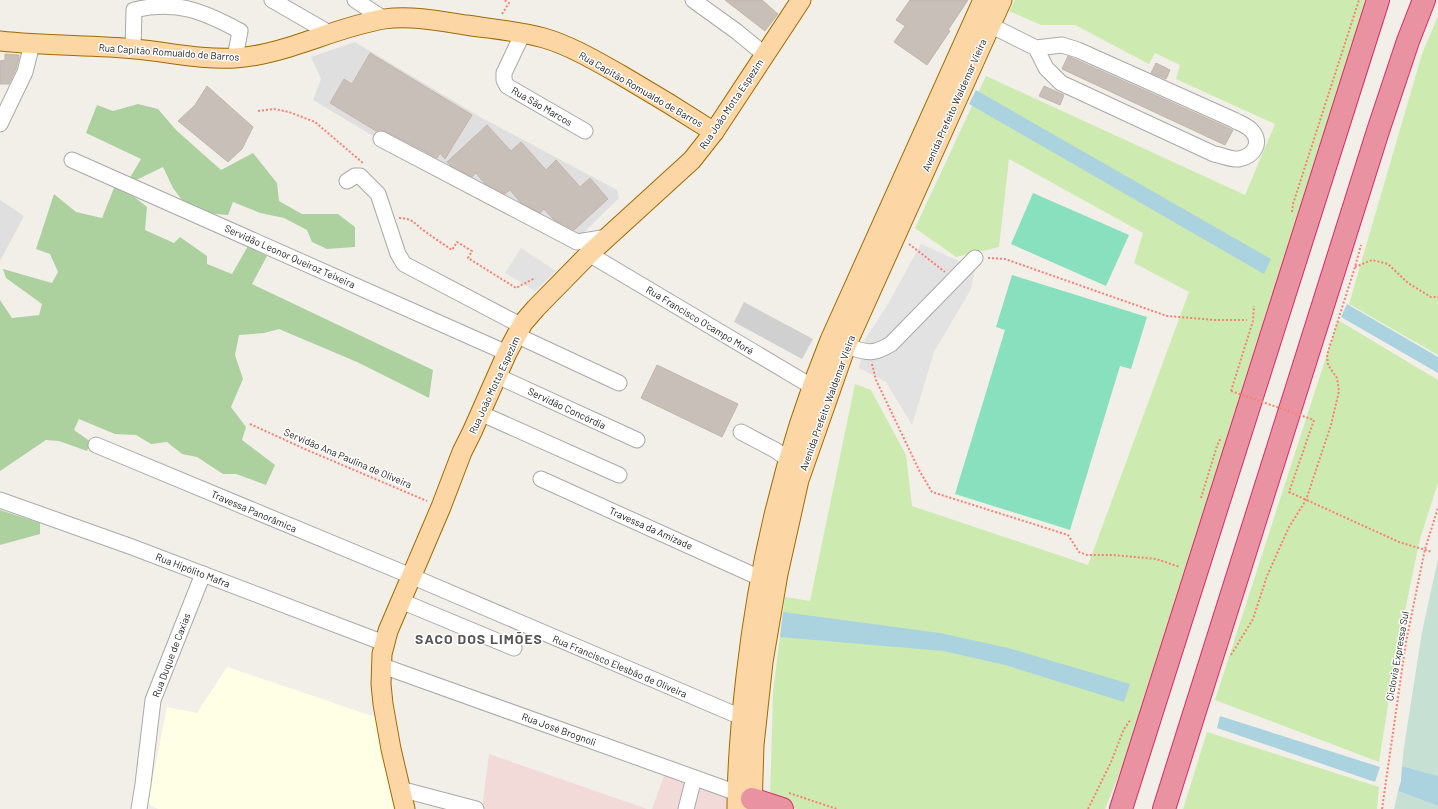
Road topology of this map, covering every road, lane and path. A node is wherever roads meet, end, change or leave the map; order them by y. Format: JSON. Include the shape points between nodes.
{"nodes":[{"id":1,"x":272,"y":0,"type":"edge"},
{"id":2,"x":355,"y":0,"type":"edge"},
{"id":3,"x":693,"y":0,"type":"edge"},
{"id":4,"x":801,"y":0,"type":"edge"},
{"id":5,"x":984,"y":0,"type":"edge"},
{"id":6,"x":1002,"y":0,"type":"edge"},
{"id":7,"x":1378,"y":0,"type":"edge"},
{"id":8,"x":1424,"y":0,"type":"edge"},
{"id":9,"x":384,"y":19,"type":"junction"},
{"id":10,"x":980,"y":28,"type":"junction"},
{"id":11,"x":331,"y":34,"type":"junction"},
{"id":12,"x":524,"y":34,"type":"junction"},
{"id":13,"x":0,"y":41,"type":"edge"},
{"id":14,"x":32,"y":44,"type":"junction"},
{"id":15,"x":1036,"y":48,"type":"junction"},
{"id":16,"x":133,"y":49,"type":"junction"},
{"id":17,"x":764,"y":54,"type":"junction"},
{"id":18,"x":235,"y":58,"type":"junction"},
{"id":19,"x":0,"y":124,"type":"edge"},
{"id":20,"x":585,"y":131,"type":"dead end"},
{"id":21,"x":714,"y":132,"type":"junction"},
{"id":22,"x":381,"y":139,"type":"dead end"},
{"id":23,"x":72,"y":160,"type":"dead end"},
{"id":24,"x":347,"y":181,"type":"dead end"},
{"id":25,"x":896,"y":236,"type":"junction"},
{"id":26,"x":608,"y":237,"type":"junction"},
{"id":27,"x":1361,"y":244,"type":"dead end"},
{"id":28,"x":452,"y":250,"type":"dead end"},
{"id":29,"x":589,"y":254,"type":"junction"},
{"id":30,"x":974,"y":258,"type":"joint"},
{"id":31,"x":1355,"y":267,"type":"junction"},
{"id":32,"x":535,"y":278,"type":"dead end"},
{"id":33,"x":954,"y":279,"type":"junction"},
{"id":34,"x":1438,"y":297,"type":"edge"},
{"id":35,"x":1254,"y":306,"type":"dead end"},
{"id":36,"x":1247,"y":320,"type":"dead end"},
{"id":37,"x":519,"y":330,"type":"junction"},
{"id":38,"x":846,"y":346,"type":"junction"},
{"id":39,"x":507,"y":353,"type":"junction"},
{"id":40,"x":869,"y":353,"type":"junction"},
{"id":41,"x":497,"y":376,"type":"junction"},
{"id":42,"x":619,"y":383,"type":"dead end"},
{"id":43,"x":812,"y":386,"type":"junction"},
{"id":44,"x":480,"y":413,"type":"junction"},
{"id":45,"x":250,"y":424,"type":"dead end"},
{"id":46,"x":741,"y":432,"type":"dead end"},
{"id":47,"x":637,"y":440,"type":"dead end"},
{"id":48,"x":96,"y":446,"type":"dead end"},
{"id":49,"x":1217,"y":446,"type":"dead end"},
{"id":50,"x":795,"y":455,"type":"junction"},
{"id":51,"x":620,"y":475,"type":"dead end"},
{"id":52,"x":541,"y":478,"type":"dead end"},
{"id":53,"x":1201,"y":499,"type":"dead end"},
{"id":54,"x":0,"y":500,"type":"edge"},
{"id":55,"x":1306,"y":500,"type":"junction"},
{"id":56,"x":441,"y":507,"type":"junction"},
{"id":57,"x":1438,"y":508,"type":"edge"},
{"id":58,"x":1425,"y":549,"type":"junction"},
{"id":59,"x":1432,"y":552,"type":"dead end"},
{"id":60,"x":203,"y":574,"type":"junction"},
{"id":61,"x":1178,"y":574,"type":"dead end"},
{"id":62,"x":412,"y":576,"type":"junction"},
{"id":63,"x":760,"y":578,"type":"junction"},
{"id":64,"x":401,"y":601,"type":"junction"},
{"id":65,"x":384,"y":643,"type":"junction"},
{"id":66,"x":514,"y":648,"type":"dead end"},
{"id":67,"x":1228,"y":659,"type":"dead end"},
{"id":68,"x":380,"y":665,"type":"junction"},
{"id":69,"x":741,"y":717,"type":"junction"},
{"id":70,"x":1133,"y":717,"type":"dead end"},
{"id":71,"x":694,"y":778,"type":"junction"},
{"id":72,"x":1129,"y":785,"type":"junction"},
{"id":73,"x":400,"y":789,"type":"junction"},
{"id":74,"x":785,"y":801,"type":"edge"},
{"id":75,"x":745,"y":802,"type":"edge"},
{"id":76,"x":139,"y":809,"type":"edge"},
{"id":77,"x":405,"y":809,"type":"edge"},
{"id":78,"x":476,"y":809,"type":"edge"},
{"id":79,"x":686,"y":809,"type":"edge"},
{"id":80,"x":837,"y":809,"type":"edge"},
{"id":81,"x":1088,"y":809,"type":"edge"},
{"id":82,"x":1113,"y":809,"type":"edge"},
{"id":83,"x":1121,"y":809,"type":"edge"},
{"id":84,"x":1164,"y":809,"type":"edge"},
{"id":85,"x":1382,"y":809,"type":"edge"}],
"edges":[{"from":1,"to":11,"type":"street"},
{"from":2,"to":9,"type":"street"},
{"from":3,"to":17,"type":"street","via":[[736,30]]},
{"from":4,"to":17,"type":"main road","name":"Rua João Motta Espezim"},
{"from":5,"to":10,"type":"main road","name":"Avenida Prefeito Waldemar Vieira"},
{"from":6,"to":10,"type":"main road","name":"Avenida Prefeito Waldemar Vieira"},
{"from":7,"to":72,"type":"highway"},
{"from":8,"to":84,"type":"highway","via":[[1378,131]]},
{"from":9,"to":11,"type":"main road","name":"Rua Capitão Romualdo de Barros"},
{"from":9,"to":12,"type":"main road","name":"Rua Capitão Romualdo de Barros","via":[[436,21]]},
{"from":10,"to":15,"type":"street"},
{"from":10,"to":25,"type":"main road","name":"Avenida Prefeito Waldemar Vieira"},
{"from":10,"to":43,"type":"main road","name":"Avenida Prefeito Waldemar Vieira","via":[[844,308]]},
{"from":11,"to":18,"type":"main road","name":"Rua Capitão Romualdo de Barros","via":[[253,56]]},
{"from":12,"to":20,"type":"street","name":"Rua São Marcos","via":[[504,73],[507,86]]},
{"from":12,"to":21,"type":"main road","name":"Rua Capitão Romualdo de Barros","via":[[551,40],[586,55]]},
{"from":13,"to":14,"type":"main road","name":"Rua Capitão Romualdo de Barros"},
{"from":14,"to":16,"type":"main road","name":"Rua Capitão Romualdo de Barros"},
{"from":14,"to":19,"type":"street","via":[[25,72]]},
{"from":15,"to":15,"type":"street","via":[[1062,45],[1078,50],[1234,120],[1250,128],[1256,136],[1256,148],[1250,155],[1237,159],[1214,154],[1061,83],[1046,68]]},
{"from":16,"to":18,"type":"main road","name":"Rua Capitão Romualdo de Barros"},
{"from":16,"to":18,"type":"street","via":[[134,10],[159,4],[173,5],[192,8],[240,31]]},
{"from":17,"to":21,"type":"main road","name":"Rua João Motta Espezim"},
{"from":21,"to":26,"type":"main road","name":"Rua João Motta Espezim","via":[[692,160]]},
{"from":22,"to":26,"type":"street","via":[[577,242]]},
{"from":23,"to":39,"type":"street","name":"Servidão Leonor Queiroz Teixeira"},
{"from":24,"to":37,"type":"street","via":[[354,176],[360,176],[378,194],[398,254],[404,264]]},
{"from":25,"to":33,"type":"path"},
{"from":25,"to":38,"type":"main road","name":"Avenida Prefeito Waldemar Vieira"},
{"from":26,"to":29,"type":"main road","name":"Rua João Motta Espezim"},
{"from":27,"to":31,"type":"path"},
{"from":28,"to":32,"type":"path","via":[[457,242],[472,251],[468,258],[516,288]]},
{"from":29,"to":37,"type":"main road","name":"Rua João Motta Espezim","via":[[536,308]]},
{"from":29,"to":43,"type":"street","name":"Rua Francisco O'campo Moré"},
{"from":30,"to":33,"type":"street"},
{"from":30,"to":36,"type":"path","via":[[1005,259],[1167,316]]},
{"from":31,"to":34,"type":"path","via":[[1372,260],[1388,264],[1408,283],[1431,297]]},
{"from":31,"to":55,"type":"path","via":[[1327,355],[1328,365],[1336,378],[1339,391],[1331,425]]},
{"from":33,"to":40,"type":"street","via":[[891,344]]},
{"from":35,"to":55,"type":"path","bridge":true,"via":[[1253,322],[1231,391],[1314,420],[1289,492]]},
{"from":37,"to":39,"type":"main road","name":"Rua João Motta Espezim"},
{"from":37,"to":42,"type":"street"},
{"from":38,"to":40,"type":"street"},
{"from":38,"to":50,"type":"main road","name":"Avenida Prefeito Waldemar Vieira"},
{"from":39,"to":41,"type":"main road","name":"Rua João Motta Espezim"},
{"from":40,"to":61,"type":"path","via":[[876,380],[932,492],[1068,535],[1078,552],[1086,555],[1156,559],[1180,567]]},
{"from":41,"to":44,"type":"main road","name":"Rua João Motta Espezim"},
{"from":41,"to":47,"type":"street","name":"Servidão Concórdia"},
{"from":43,"to":50,"type":"main road","name":"Avenida Prefeito Waldemar Vieira"},
{"from":44,"to":51,"type":"street"},
{"from":44,"to":56,"type":"main road","name":"Rua João Motta Espezim"},
{"from":45,"to":56,"type":"path","name":"Servidão Ana Paulina de Oliveira"},
{"from":46,"to":50,"type":"street","via":[[775,450]]},
{"from":48,"to":62,"type":"street","name":"Travessa Panorâmica"},
{"from":49,"to":53,"type":"path"},
{"from":50,"to":63,"type":"main road","name":"Avenida Prefeito Waldemar Vieira"},
{"from":50,"to":75,"type":"main road","name":"Avenida Prefeito Waldemar Vieira","via":[[799,480],[781,557],[763,662]]},
{"from":52,"to":63,"type":"street","name":"Travessa da Amizade"},
{"from":54,"to":60,"type":"street","name":"Rua Hipólito Mafra"},
{"from":55,"to":58,"type":"path","via":[[1399,542]]},
{"from":55,"to":67,"type":"path","via":[[1289,527],[1270,569],[1253,619]]},
{"from":56,"to":62,"type":"main road","name":"Rua João Motta Espezim"},
{"from":57,"to":58,"type":"path","name":"Ciclovia Expressa Sul"},
{"from":58,"to":59,"type":"path"},
{"from":58,"to":85,"type":"path","name":"Ciclovia Expressa Sul","via":[[1406,642]]},
{"from":60,"to":65,"type":"street","name":"Rua Hipólito Mafra"},
{"from":60,"to":76,"type":"street","name":"Rua Duque de Caxias","via":[[153,700]]},
{"from":62,"to":64,"type":"main road","name":"Rua João Motta Espezim"},
{"from":62,"to":69,"type":"street","name":"Rua Francisco Elesbão de Oliveira"},
{"from":63,"to":69,"type":"main road","name":"Avenida Prefeito Waldemar Vieira"},
{"from":64,"to":65,"type":"main road","name":"Rua João Motta Espezim"},
{"from":64,"to":66,"type":"street"},
{"from":65,"to":68,"type":"main road","name":"Rua João Motta Espezim"},
{"from":68,"to":71,"type":"street","name":"Rua José Brognoli"},
{"from":68,"to":73,"type":"main road","name":"Rua João Motta Espezim","via":[[383,704]]},
{"from":69,"to":75,"type":"main road","name":"Avenida Prefeito Waldemar Vieira"},
{"from":70,"to":81,"type":"path","via":[[1124,729]]},
{"from":71,"to":75,"type":"street","name":"Rua José Brognoli"},
{"from":71,"to":79,"type":"street"},
{"from":72,"to":82,"type":"highway"},
{"from":72,"to":83,"type":"highway"},
{"from":73,"to":77,"type":"main road","name":"Rua João Motta Espezim"},
{"from":73,"to":78,"type":"street"},
{"from":74,"to":75,"type":"highway"},
{"from":74,"to":80,"type":"path"}]}
